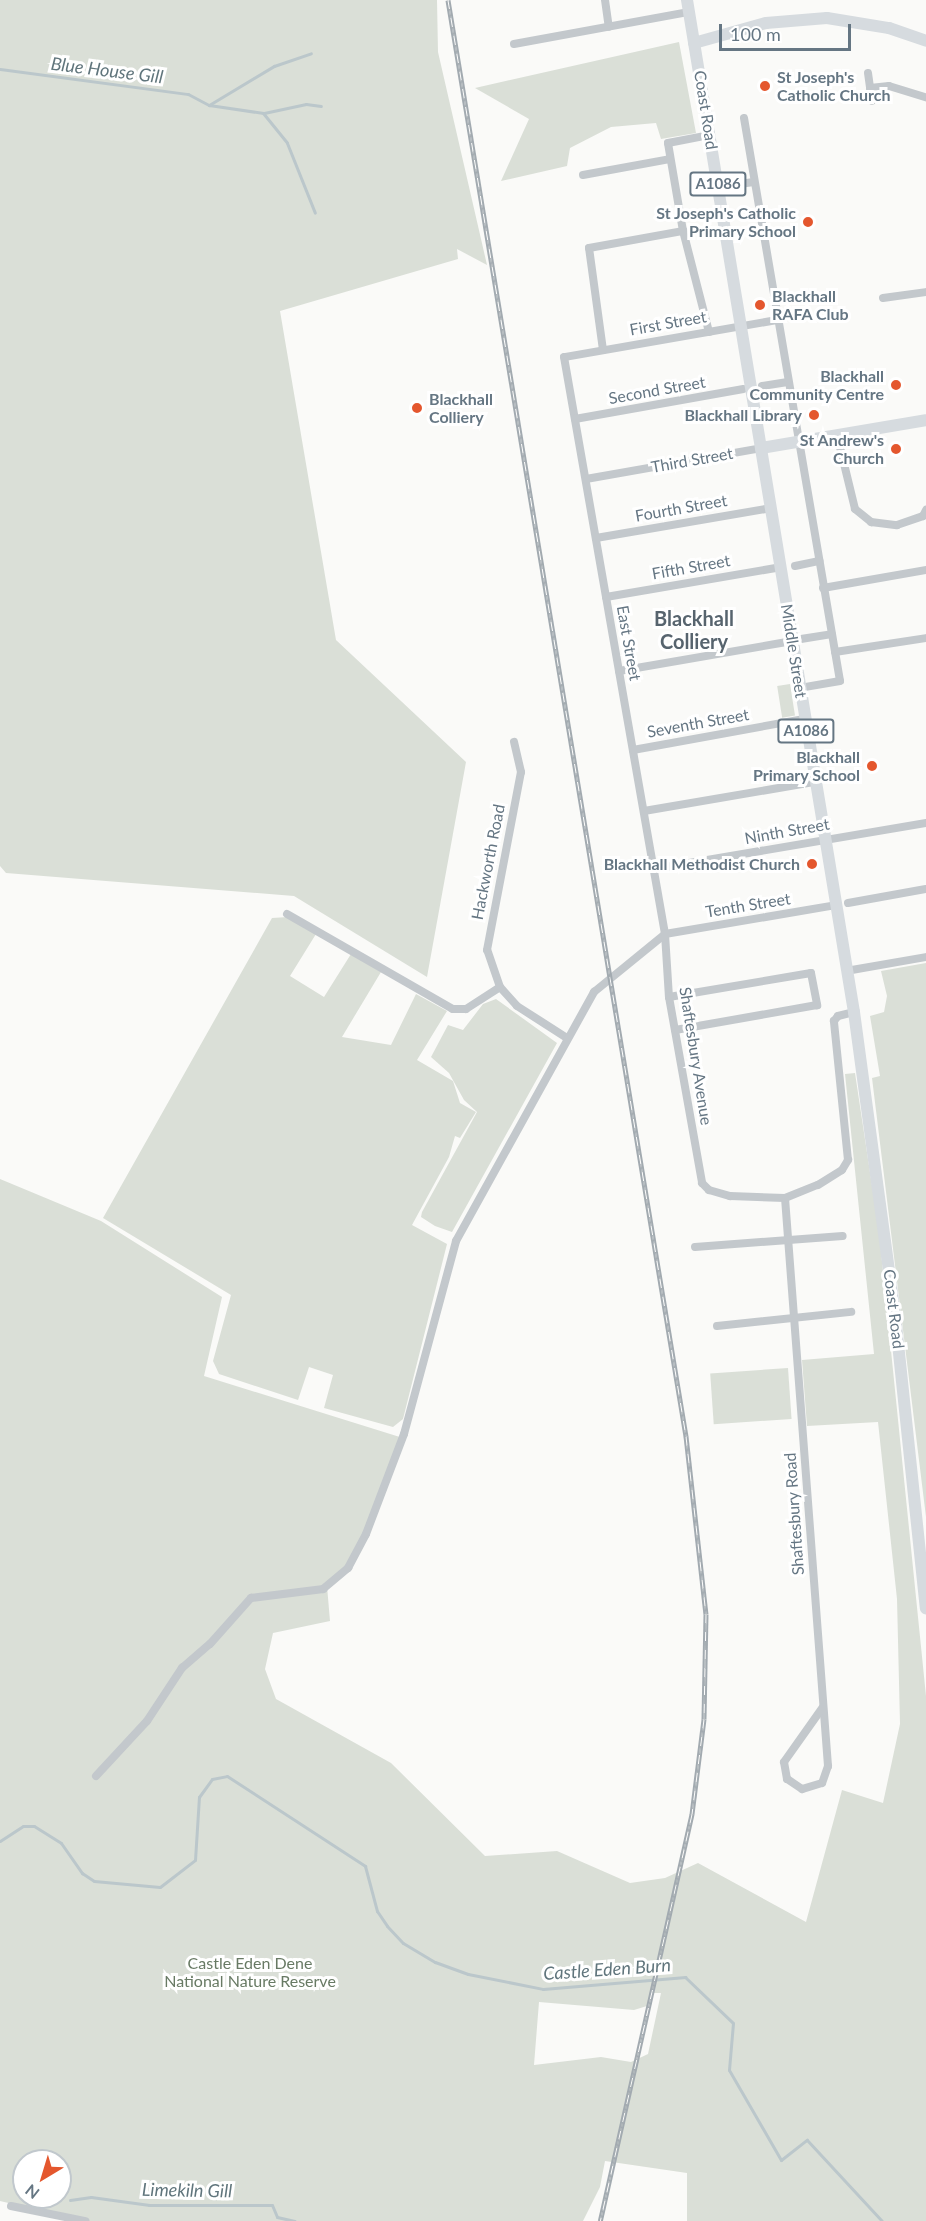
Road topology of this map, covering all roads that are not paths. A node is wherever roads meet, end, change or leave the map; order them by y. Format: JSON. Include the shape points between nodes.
{"nodes":[{"id":1,"x":605,"y":0,"type":"edge"},
{"id":2,"x":688,"y":6,"type":"edge"},
{"id":3,"x":609,"y":27,"type":"junction"},
{"id":4,"x":926,"y":41,"type":"edge"},
{"id":5,"x":694,"y":43,"type":"junction"},
{"id":6,"x":514,"y":44,"type":"dead end"},
{"id":7,"x":868,"y":73,"type":"dead end"},
{"id":8,"x":870,"y":88,"type":"junction"},
{"id":9,"x":926,"y":97,"type":"edge"},
{"id":10,"x":872,"y":101,"type":"dead end"},
{"id":11,"x":744,"y":118,"type":"dead end"},
{"id":12,"x":710,"y":135,"type":"junction"},
{"id":13,"x":670,"y":159,"type":"junction"},
{"id":14,"x":584,"y":175,"type":"dead end"},
{"id":15,"x":754,"y":182,"type":"junction"},
{"id":16,"x":718,"y":187,"type":"junction"},
{"id":17,"x":683,"y":231,"type":"junction"},
{"id":18,"x":926,"y":292,"type":"edge"},
{"id":19,"x":884,"y":298,"type":"dead end"},
{"id":20,"x":777,"y":320,"type":"junction"},
{"id":21,"x":741,"y":326,"type":"junction"},
{"id":22,"x":709,"y":332,"type":"junction"},
{"id":23,"x":603,"y":350,"type":"junction"},
{"id":24,"x":564,"y":357,"type":"joint"},
{"id":25,"x":788,"y":382,"type":"junction"},
{"id":26,"x":762,"y":386,"type":"dead end"},
{"id":27,"x":743,"y":389,"type":"dead end"},
{"id":28,"x":575,"y":420,"type":"junction"},
{"id":29,"x":926,"y":420,"type":"edge"},
{"id":30,"x":837,"y":435,"type":"junction"},
{"id":31,"x":798,"y":442,"type":"junction"},
{"id":32,"x":761,"y":448,"type":"junction"},
{"id":33,"x":586,"y":478,"type":"junction"},
{"id":34,"x":771,"y":507,"type":"junction"},
{"id":35,"x":926,"y":510,"type":"edge"},
{"id":36,"x":596,"y":538,"type":"junction"},
{"id":37,"x":819,"y":561,"type":"junction"},
{"id":38,"x":795,"y":566,"type":"dead end"},
{"id":39,"x":781,"y":567,"type":"junction"},
{"id":40,"x":926,"y":570,"type":"edge"},
{"id":41,"x":823,"y":588,"type":"junction"},
{"id":42,"x":606,"y":597,"type":"junction"},
{"id":43,"x":832,"y":634,"type":"junction"},
{"id":44,"x":926,"y":638,"type":"edge"},
{"id":45,"x":797,"y":640,"type":"junction"},
{"id":46,"x":835,"y":652,"type":"junction"},
{"id":47,"x":619,"y":671,"type":"junction"},
{"id":48,"x":799,"y":688,"type":"junction"},
{"id":49,"x":804,"y":719,"type":"junction"},
{"id":50,"x":514,"y":742,"type":"dead end"},
{"id":51,"x":633,"y":750,"type":"junction"},
{"id":52,"x":814,"y":782,"type":"junction"},
{"id":53,"x":644,"y":811,"type":"junction"},
{"id":54,"x":926,"y":823,"type":"edge"},
{"id":55,"x":824,"y":840,"type":"junction"},
{"id":56,"x":654,"y":869,"type":"junction"},
{"id":57,"x":926,"y":889,"type":"edge"},
{"id":58,"x":842,"y":904,"type":"junction"},
{"id":59,"x":287,"y":914,"type":"dead end"},
{"id":60,"x":665,"y":934,"type":"junction"},
{"id":61,"x":926,"y":957,"type":"edge"},
{"id":62,"x":846,"y":971,"type":"junction"},
{"id":63,"x":500,"y":987,"type":"junction"},
{"id":64,"x":669,"y":998,"type":"junction"},
{"id":65,"x":854,"y":1012,"type":"junction"},
{"id":66,"x":675,"y":1030,"type":"junction"},
{"id":67,"x":567,"y":1038,"type":"junction"},
{"id":68,"x":784,"y":1198,"type":"junction"},
{"id":69,"x":843,"y":1236,"type":"dead end"},
{"id":70,"x":787,"y":1240,"type":"junction"},
{"id":71,"x":695,"y":1246,"type":"dead end"},
{"id":72,"x":851,"y":1312,"type":"dead end"},
{"id":73,"x":792,"y":1320,"type":"junction"},
{"id":74,"x":717,"y":1326,"type":"dead end"},
{"id":75,"x":926,"y":1608,"type":"edge"},
{"id":76,"x":823,"y":1707,"type":"junction"},
{"id":77,"x":96,"y":1776,"type":"dead end"},
{"id":78,"x":11,"y":2206,"type":"dead end"},
{"id":79,"x":85,"y":2221,"type":"edge"}],
"edges":[{"from":1,"to":3,"type":"street"},
{"from":2,"to":3,"type":"street"},
{"from":2,"to":5,"type":"main road","name":"Coast Road","number":"A1086"},
{"from":3,"to":6,"type":"street"},
{"from":4,"to":5,"type":"main road","via":[[889,28],[827,18],[766,23]]},
{"from":5,"to":12,"type":"main road","name":"Coast Road","number":"A1086"},
{"from":7,"to":8,"type":"street"},
{"from":8,"to":9,"type":"street","via":[[889,86]]},
{"from":8,"to":10,"type":"street"},
{"from":11,"to":15,"type":"street"},
{"from":12,"to":13,"type":"street","via":[[668,142]]},
{"from":12,"to":16,"type":"main road","name":"Coast Road","number":"A1086"},
{"from":13,"to":14,"type":"street"},
{"from":13,"to":17,"type":"street"},
{"from":15,"to":16,"type":"street"},
{"from":15,"to":20,"type":"street"},
{"from":16,"to":21,"type":"main road","name":"Coast Road","number":"A1086"},
{"from":17,"to":22,"type":"street"},
{"from":17,"to":23,"type":"street","via":[[589,248]]},
{"from":18,"to":19,"type":"street"},
{"from":20,"to":21,"type":"street","name":"First Street"},
{"from":20,"to":25,"type":"street"},
{"from":21,"to":22,"type":"street","name":"First Street"},
{"from":21,"to":32,"type":"main road","name":"Middle Street","number":"A1086"},
{"from":22,"to":23,"type":"street","name":"First Street"},
{"from":23,"to":24,"type":"street","name":"First Street"},
{"from":24,"to":28,"type":"street","name":"East Street"},
{"from":25,"to":26,"type":"street"},
{"from":25,"to":31,"type":"street"},
{"from":27,"to":28,"type":"street","name":"Second Street"},
{"from":28,"to":33,"type":"street","name":"East Street"},
{"from":29,"to":30,"type":"main road","name":"Third Street"},
{"from":30,"to":31,"type":"main road","name":"Third Street"},
{"from":30,"to":35,"type":"street","via":[[855,510],[871,522],[897,525],[923,516]]},
{"from":31,"to":32,"type":"main road","name":"Third Street"},
{"from":31,"to":37,"type":"street"},
{"from":32,"to":33,"type":"street","name":"Third Street"},
{"from":32,"to":34,"type":"main road","name":"Middle Street","number":"A1086"},
{"from":33,"to":36,"type":"street","name":"East Street"},
{"from":34,"to":36,"type":"street","name":"Fourth Street"},
{"from":34,"to":39,"type":"main road","name":"Middle Street","number":"A1086"},
{"from":36,"to":42,"type":"street","name":"East Street"},
{"from":37,"to":38,"type":"street"},
{"from":37,"to":41,"type":"street"},
{"from":39,"to":42,"type":"street","name":"Fifth Street"},
{"from":39,"to":45,"type":"main road","name":"Middle Street","number":"A1086"},
{"from":40,"to":41,"type":"street"},
{"from":41,"to":43,"type":"street"},
{"from":42,"to":47,"type":"street","name":"East Street"},
{"from":43,"to":45,"type":"street"},
{"from":43,"to":46,"type":"street"},
{"from":44,"to":46,"type":"street"},
{"from":45,"to":47,"type":"street"},
{"from":45,"to":48,"type":"main road","name":"Middle Street","number":"A1086"},
{"from":46,"to":48,"type":"street","via":[[840,681]]},
{"from":47,"to":51,"type":"street","name":"East Street"},
{"from":48,"to":49,"type":"main road","name":"Middle Street","number":"A1086"},
{"from":49,"to":51,"type":"street","name":"Seventh Street"},
{"from":49,"to":52,"type":"main road","name":"Middle Street","number":"A1086"},
{"from":50,"to":63,"type":"street","name":"Hackworth Road","via":[[521,772],[487,950]]},
{"from":51,"to":53,"type":"street","name":"East Street"},
{"from":52,"to":53,"type":"street"},
{"from":52,"to":55,"type":"main road","name":"Middle Street","number":"A1086"},
{"from":53,"to":56,"type":"street","name":"East Street"},
{"from":54,"to":55,"type":"street","name":"Ninth Street"},
{"from":55,"to":56,"type":"street","name":"Ninth Street"},
{"from":55,"to":58,"type":"main road","name":"Middle Street","number":"A1086"},
{"from":56,"to":60,"type":"street","name":"East Street"},
{"from":57,"to":58,"type":"street","name":"Tenth Street"},
{"from":58,"to":60,"type":"street","name":"Tenth Street"},
{"from":58,"to":62,"type":"main road","name":"Middle Street","number":"A1086"},
{"from":59,"to":63,"type":"street","via":[[453,1009],[466,1009]]},
{"from":60,"to":64,"type":"street","name":"Shaftesbury Avenue"},
{"from":60,"to":67,"type":"street","via":[[594,992]]},
{"from":61,"to":62,"type":"street"},
{"from":62,"to":65,"type":"main road","name":"Middle Street","number":"A1086"},
{"from":63,"to":67,"type":"street","via":[[517,1006]]},
{"from":64,"to":66,"type":"street","name":"Shaftesbury Avenue"},
{"from":64,"to":66,"type":"street","via":[[811,973],[817,1005]]},
{"from":65,"to":68,"type":"street","via":[[838,1016],[834,1029],[848,1160],[842,1170],[818,1185]]},
{"from":65,"to":75,"type":"main road","name":"Coast Road","number":"A1086","via":[[895,1315]]},
{"from":66,"to":68,"type":"street","name":"Shaftesbury Avenue","via":[[702,1183],[709,1190],[730,1196]]},
{"from":67,"to":77,"type":"street","via":[[456,1241],[405,1434],[366,1534],[348,1568],[323,1589],[251,1598],[210,1644],[182,1668],[147,1721]]},
{"from":68,"to":70,"type":"street","name":"Shaftesbury Road"},
{"from":69,"to":70,"type":"street"},
{"from":70,"to":71,"type":"street"},
{"from":70,"to":73,"type":"street","name":"Shaftesbury Road"},
{"from":72,"to":73,"type":"street"},
{"from":73,"to":74,"type":"street"},
{"from":73,"to":76,"type":"street","name":"Shaftesbury Road"},
{"from":76,"to":76,"type":"street","name":"Shaftesbury Road","via":[[828,1772],[817,1787],[802,1789],[787,1779],[784,1762]]},
{"from":78,"to":79,"type":"street"}]}
